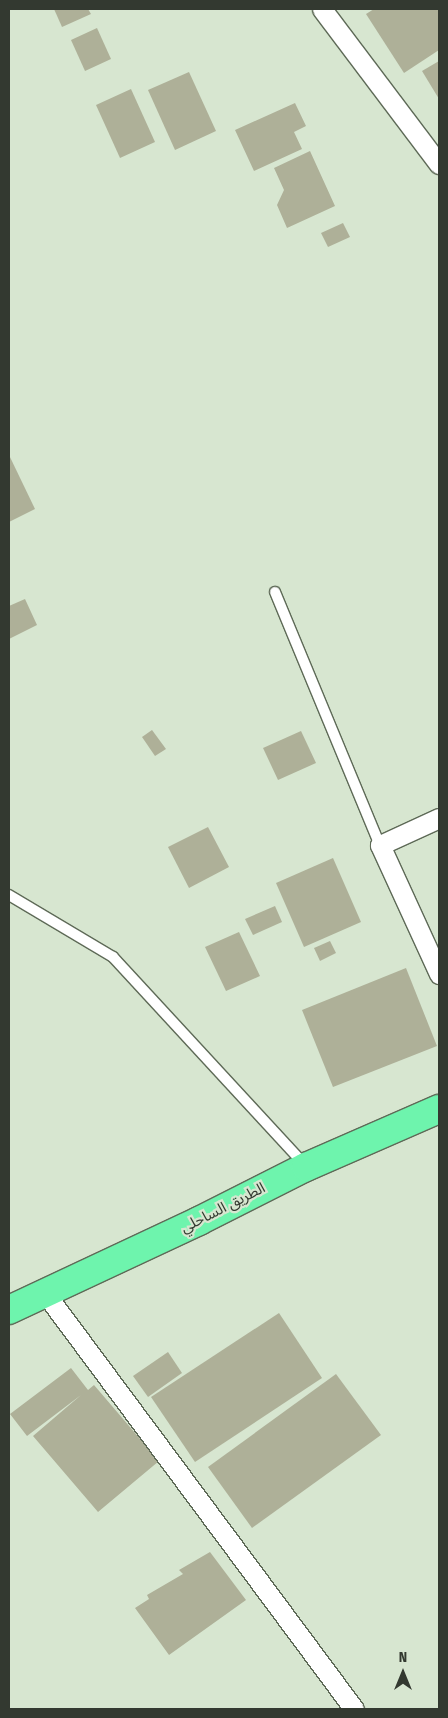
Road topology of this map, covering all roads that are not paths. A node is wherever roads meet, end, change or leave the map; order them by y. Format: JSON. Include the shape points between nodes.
{"nodes":[{"id":1,"x":322,"y":9,"type":"edge"},
{"id":2,"x":439,"y":164,"type":"edge"},
{"id":3,"x":275,"y":592,"type":"dead end"},
{"id":4,"x":439,"y":818,"type":"edge"},
{"id":5,"x":380,"y":845,"type":"junction"},
{"id":6,"x":9,"y":895,"type":"edge"},
{"id":7,"x":439,"y":974,"type":"edge"},
{"id":8,"x":439,"y":1110,"type":"edge"},
{"id":9,"x":306,"y":1167,"type":"junction"},
{"id":10,"x":46,"y":1293,"type":"junction"},
{"id":11,"x":9,"y":1310,"type":"edge"},
{"id":12,"x":354,"y":1709,"type":"edge"}],
"edges":[{"from":1,"to":2,"type":"street"},
{"from":3,"to":5,"type":"lane"},
{"from":4,"to":5,"type":"street"},
{"from":5,"to":7,"type":"street"},
{"from":6,"to":9,"type":"lane","via":[[113,956]]},
{"from":8,"to":9,"type":"highway","name":"الطريق الساحلي"},
{"from":9,"to":10,"type":"highway","name":"الطريق الساحلي"},
{"from":10,"to":11,"type":"highway","name":"الطريق الساحلي"},
{"from":10,"to":12,"type":"street"}]}
